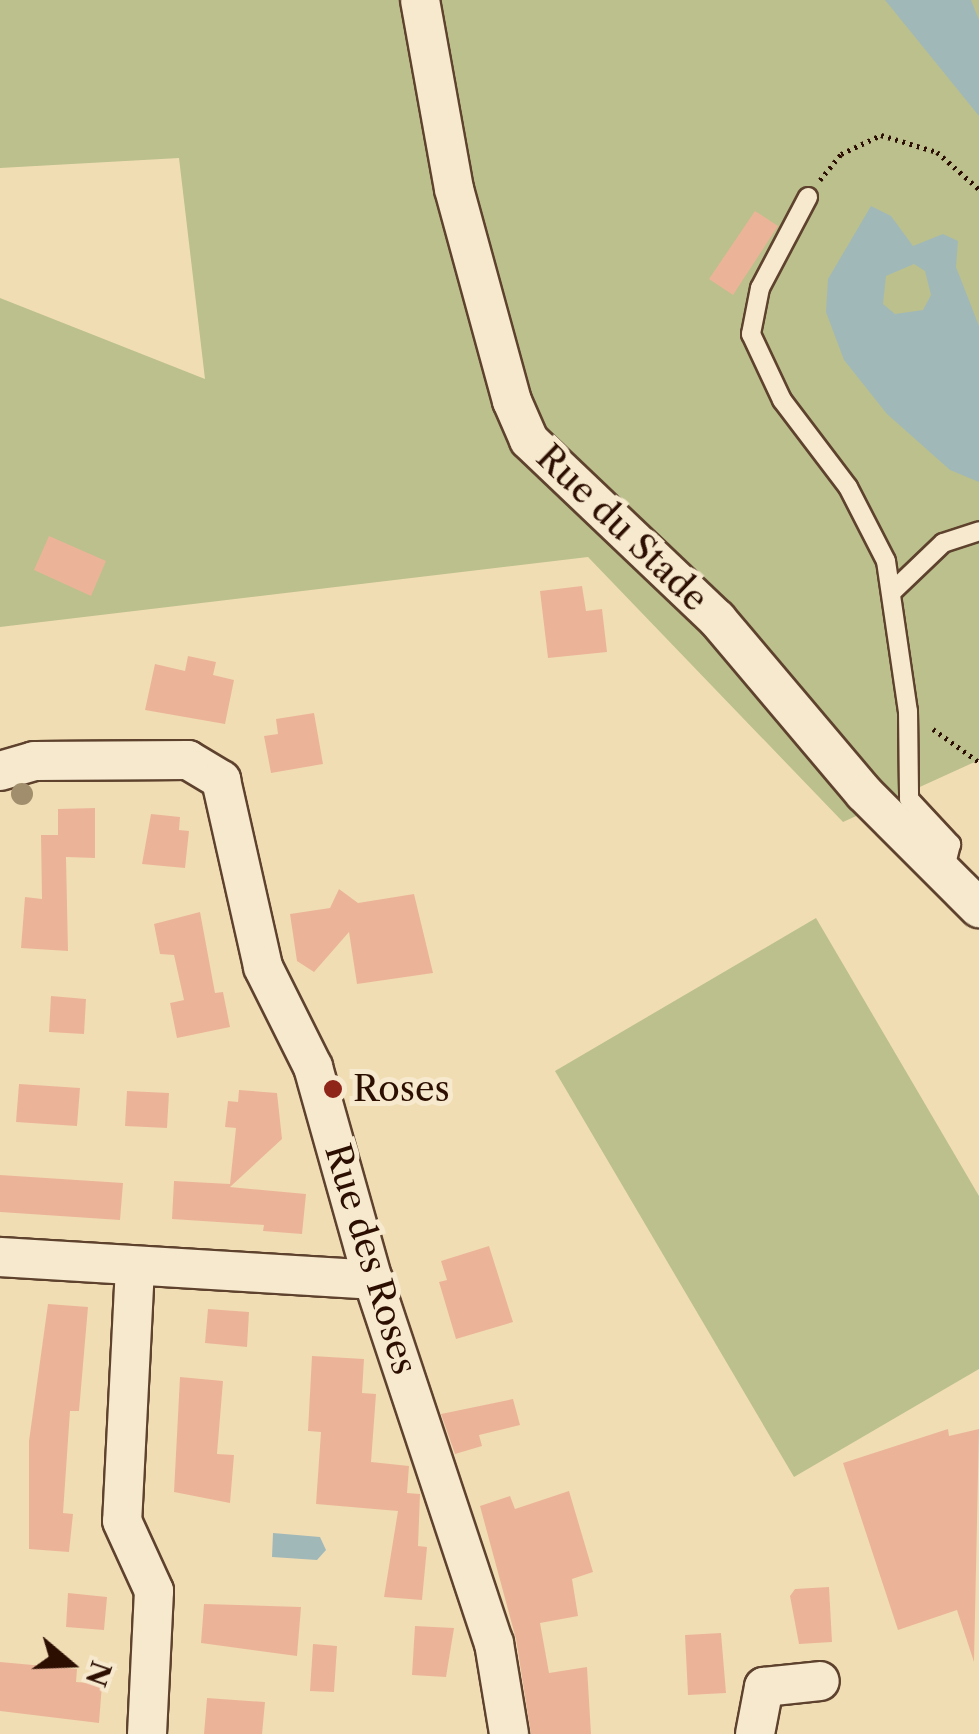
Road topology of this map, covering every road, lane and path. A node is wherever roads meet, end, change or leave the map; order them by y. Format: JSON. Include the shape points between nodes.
{"nodes":[{"id":1,"x":420,"y":0,"type":"edge"},
{"id":2,"x":979,"y":189,"type":"edge"},
{"id":3,"x":808,"y":197,"type":"joint"},
{"id":4,"x":979,"y":531,"type":"edge"},
{"id":5,"x":894,"y":590,"type":"junction"},
{"id":6,"x":908,"y":710,"type":"junction"},
{"id":7,"x":979,"y":762,"type":"edge"},
{"id":8,"x":0,"y":772,"type":"edge"},
{"id":9,"x":944,"y":873,"type":"junction"},
{"id":10,"x":979,"y":908,"type":"edge"},
{"id":11,"x":0,"y":1257,"type":"edge"},
{"id":12,"x":135,"y":1267,"type":"junction"},
{"id":13,"x":372,"y":1280,"type":"junction"},
{"id":14,"x":820,"y":1681,"type":"dead end"},
{"id":15,"x":147,"y":1734,"type":"edge"},
{"id":16,"x":509,"y":1734,"type":"edge"},
{"id":17,"x":755,"y":1734,"type":"edge"}],
"edges":[{"from":1,"to":9,"type":"street","name":"Rue du Stade","via":[[438,123],[499,356],[529,440],[717,619],[864,793]]},
{"from":2,"to":3,"type":"path","via":[[937,152],[881,135],[841,154]]},
{"from":3,"to":5,"type":"lane","via":[[760,288],[751,334],[782,400],[875,533]]},
{"from":4,"to":5,"type":"lane","via":[[942,544]]},
{"from":5,"to":6,"type":"lane"},
{"from":6,"to":7,"type":"path"},
{"from":6,"to":9,"type":"lane","via":[[908,798],[951,844]]},
{"from":8,"to":13,"type":"street","name":"Rue des Roses","via":[[34,762],[188,760],[221,780],[263,968],[313,1067]]},
{"from":9,"to":10,"type":"street","name":"Rue du Stade"},
{"from":11,"to":12,"type":"street"},
{"from":12,"to":13,"type":"street"},
{"from":12,"to":15,"type":"street","via":[[122,1521],[154,1591]]},
{"from":13,"to":16,"type":"street","name":"Rue des Roses","via":[[494,1643]]},
{"from":14,"to":17,"type":"street","via":[[764,1687]]}]}
